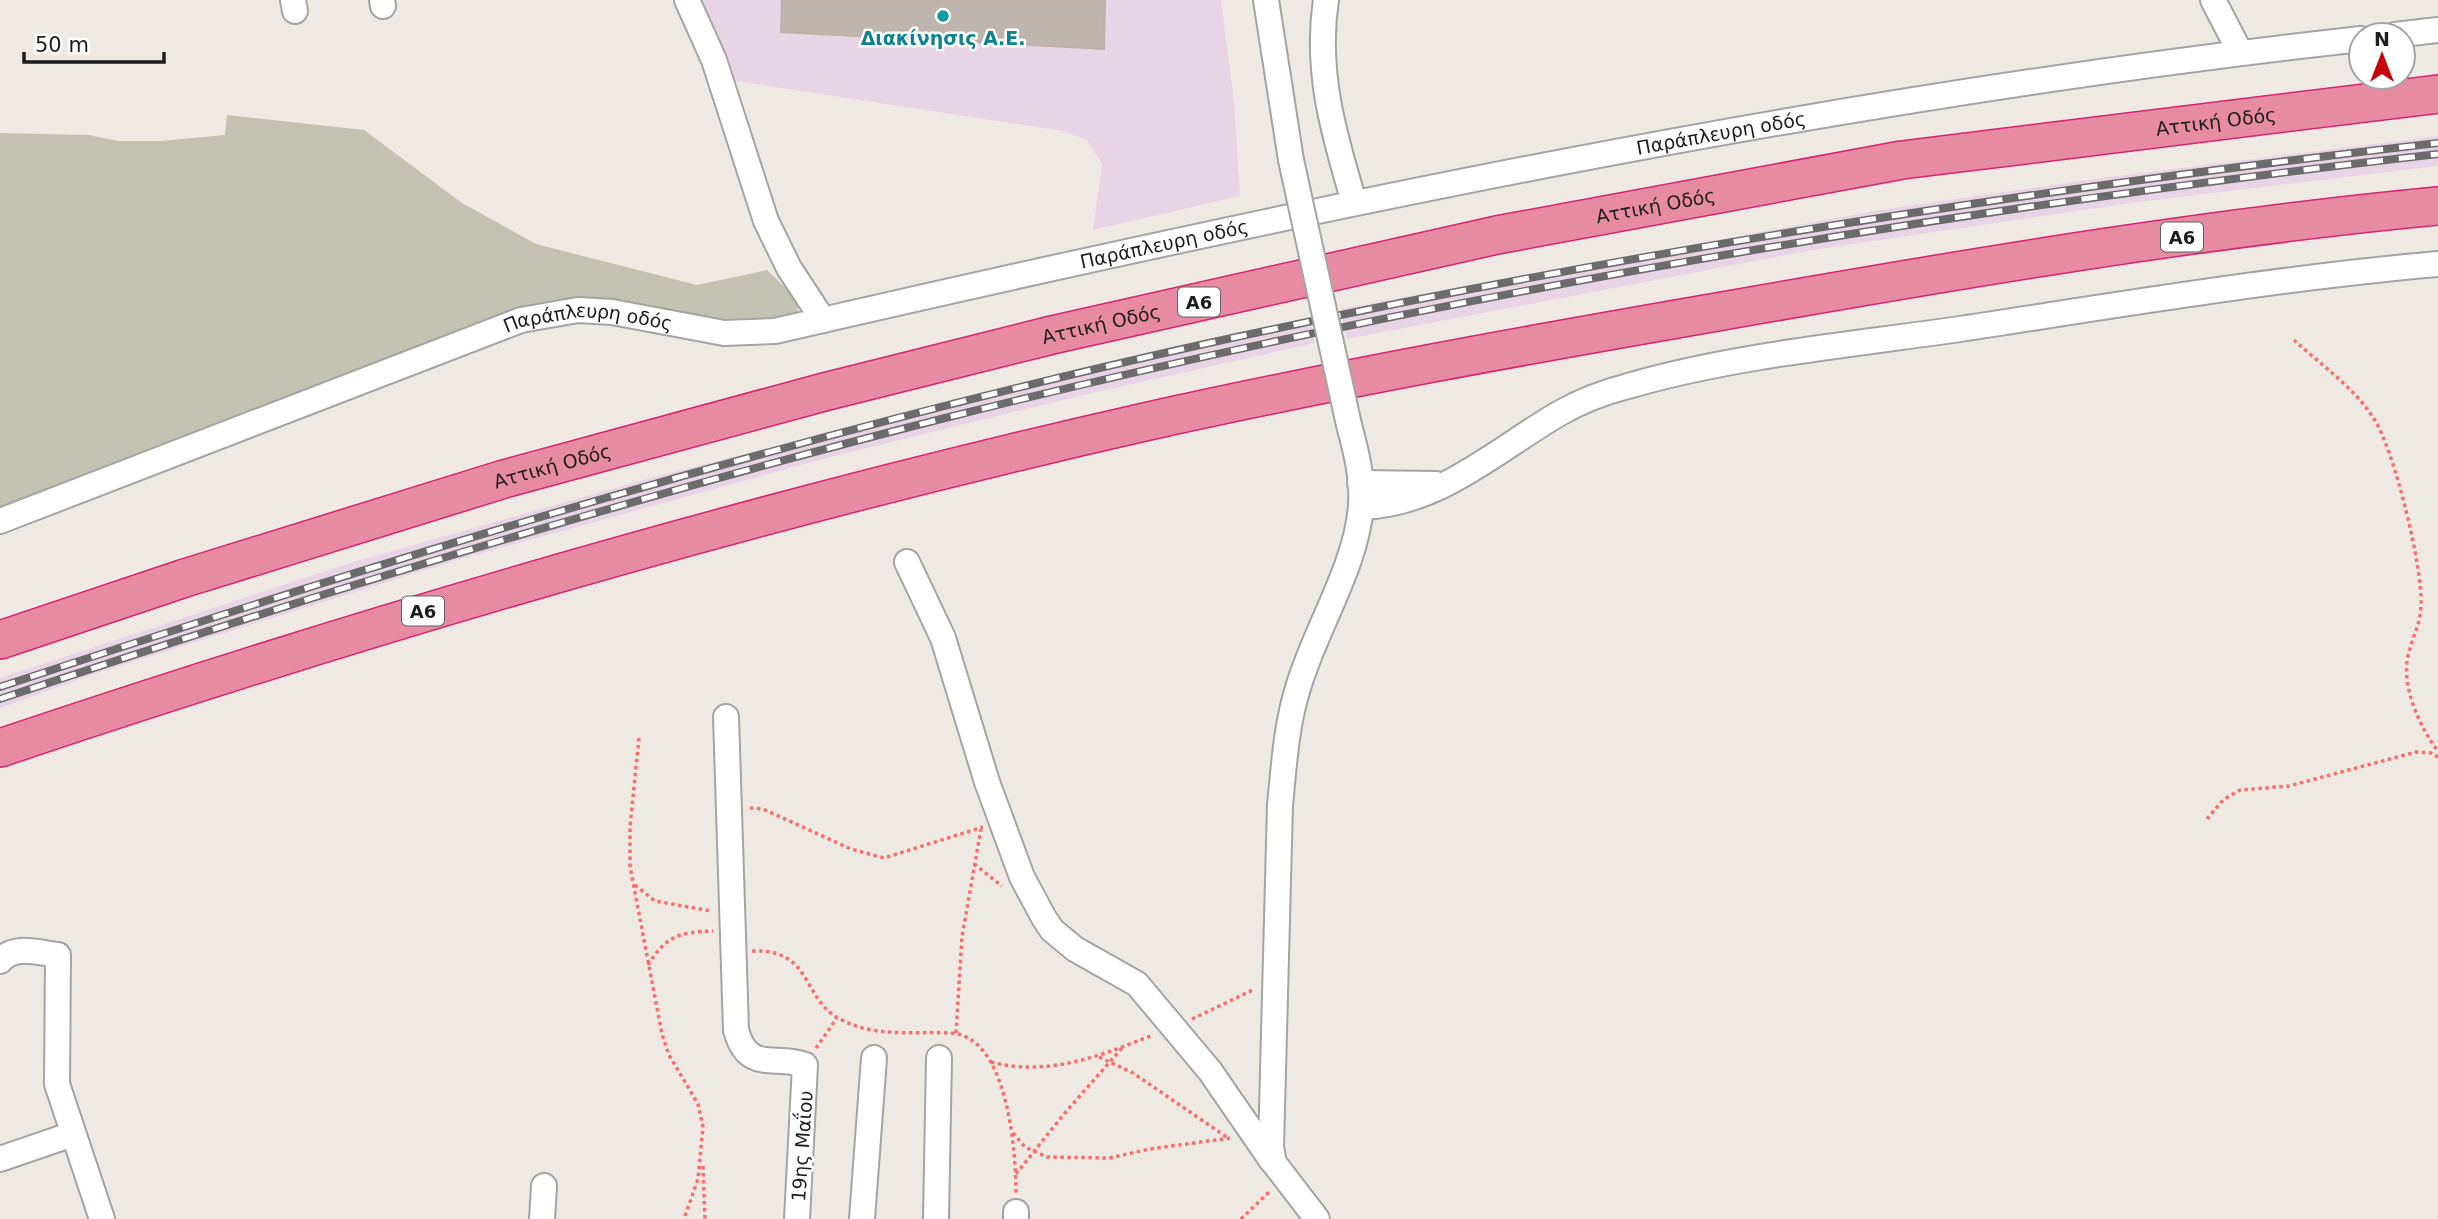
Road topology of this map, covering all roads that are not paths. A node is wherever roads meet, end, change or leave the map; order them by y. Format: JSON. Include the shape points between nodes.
{"nodes":[{"id":1,"x":687,"y":0,"type":"edge"},
{"id":2,"x":1266,"y":0,"type":"edge"},
{"id":3,"x":1326,"y":0,"type":"edge"},
{"id":4,"x":2213,"y":0,"type":"edge"},
{"id":5,"x":2438,"y":30,"type":"edge"},
{"id":6,"x":2417,"y":32,"type":"edge"},
{"id":7,"x":2347,"y":40,"type":"edge"},
{"id":8,"x":2239,"y":52,"type":"junction"},
{"id":9,"x":2438,"y":94,"type":"edge"},
{"id":10,"x":1354,"y":202,"type":"junction"},
{"id":11,"x":2438,"y":206,"type":"edge"},
{"id":12,"x":2438,"y":264,"type":"edge"},
{"id":13,"x":823,"y":320,"type":"junction"},
{"id":14,"x":1361,"y":495,"type":"junction"},
{"id":15,"x":0,"y":521,"type":"edge"},
{"id":16,"x":907,"y":562,"type":"dead end"},
{"id":17,"x":0,"y":640,"type":"edge"},
{"id":18,"x":726,"y":717,"type":"dead end"},
{"id":19,"x":0,"y":748,"type":"edge"},
{"id":20,"x":0,"y":961,"type":"edge"},
{"id":21,"x":874,"y":1058,"type":"dead end"},
{"id":22,"x":939,"y":1058,"type":"dead end"},
{"id":23,"x":73,"y":1134,"type":"junction"},
{"id":24,"x":0,"y":1159,"type":"edge"},
{"id":25,"x":1274,"y":1163,"type":"junction"},
{"id":26,"x":544,"y":1186,"type":"dead end"},
{"id":27,"x":102,"y":1219,"type":"edge"},
{"id":28,"x":542,"y":1219,"type":"edge"},
{"id":29,"x":797,"y":1219,"type":"edge"},
{"id":30,"x":862,"y":1219,"type":"edge"},
{"id":31,"x":936,"y":1219,"type":"edge"},
{"id":32,"x":1317,"y":1219,"type":"edge"}],
"edges":[{"from":1,"to":13,"type":"street","via":[[722,84],[766,221],[789,268]]},
{"from":2,"to":14,"type":"street","bridge":true,"via":[[1291,160]]},
{"from":3,"to":10,"type":"street","via":[[1323,78]]},
{"from":4,"to":8,"type":"street"},
{"from":5,"to":6,"type":"street"},
{"from":7,"to":8,"type":"street","name":"Παράπλευρη οδός"},
{"from":8,"to":10,"type":"street","name":"Παράπλευρη οδός","via":[[1880,105]]},
{"from":9,"to":17,"type":"highway","name":"Αττική Οδός","number":"Α6","via":[[1902,160],[1497,235],[1052,335],[824,392],[440,498]]},
{"from":10,"to":13,"type":"street","name":"Παράπλευρη οδός"},
{"from":11,"to":19,"type":"highway","number":"Α6","via":[[2306,219],[1927,275],[1510,348],[1150,421],[533,579],[209,677]]},
{"from":12,"to":14,"type":"street","via":[[2279,281],[1689,372],[1591,398],[1442,484]]},
{"from":13,"to":15,"type":"street","name":"Παράπλευρη οδός","via":[[775,331],[724,333],[612,312],[578,310],[521,320]]},
{"from":14,"to":25,"type":"street","via":[[1348,558],[1291,716],[1280,805],[1271,1120]]},
{"from":16,"to":25,"type":"street","via":[[943,638],[992,825],[1052,930],[1075,949],[1137,984],[1210,1071],[1241,1137]]},
{"from":18,"to":29,"type":"street","name":"19ης Μαΐου","via":[[736,1030],[740,1045],[751,1056],[766,1062],[794,1061],[806,1068]]},
{"from":20,"to":23,"type":"street","via":[[6,954],[23,950],[58,956],[57,1084]]},
{"from":21,"to":30,"type":"street"},
{"from":22,"to":31,"type":"street"},
{"from":23,"to":24,"type":"street"},
{"from":23,"to":27,"type":"street"},
{"from":25,"to":32,"type":"street"},
{"from":26,"to":28,"type":"street"}]}
